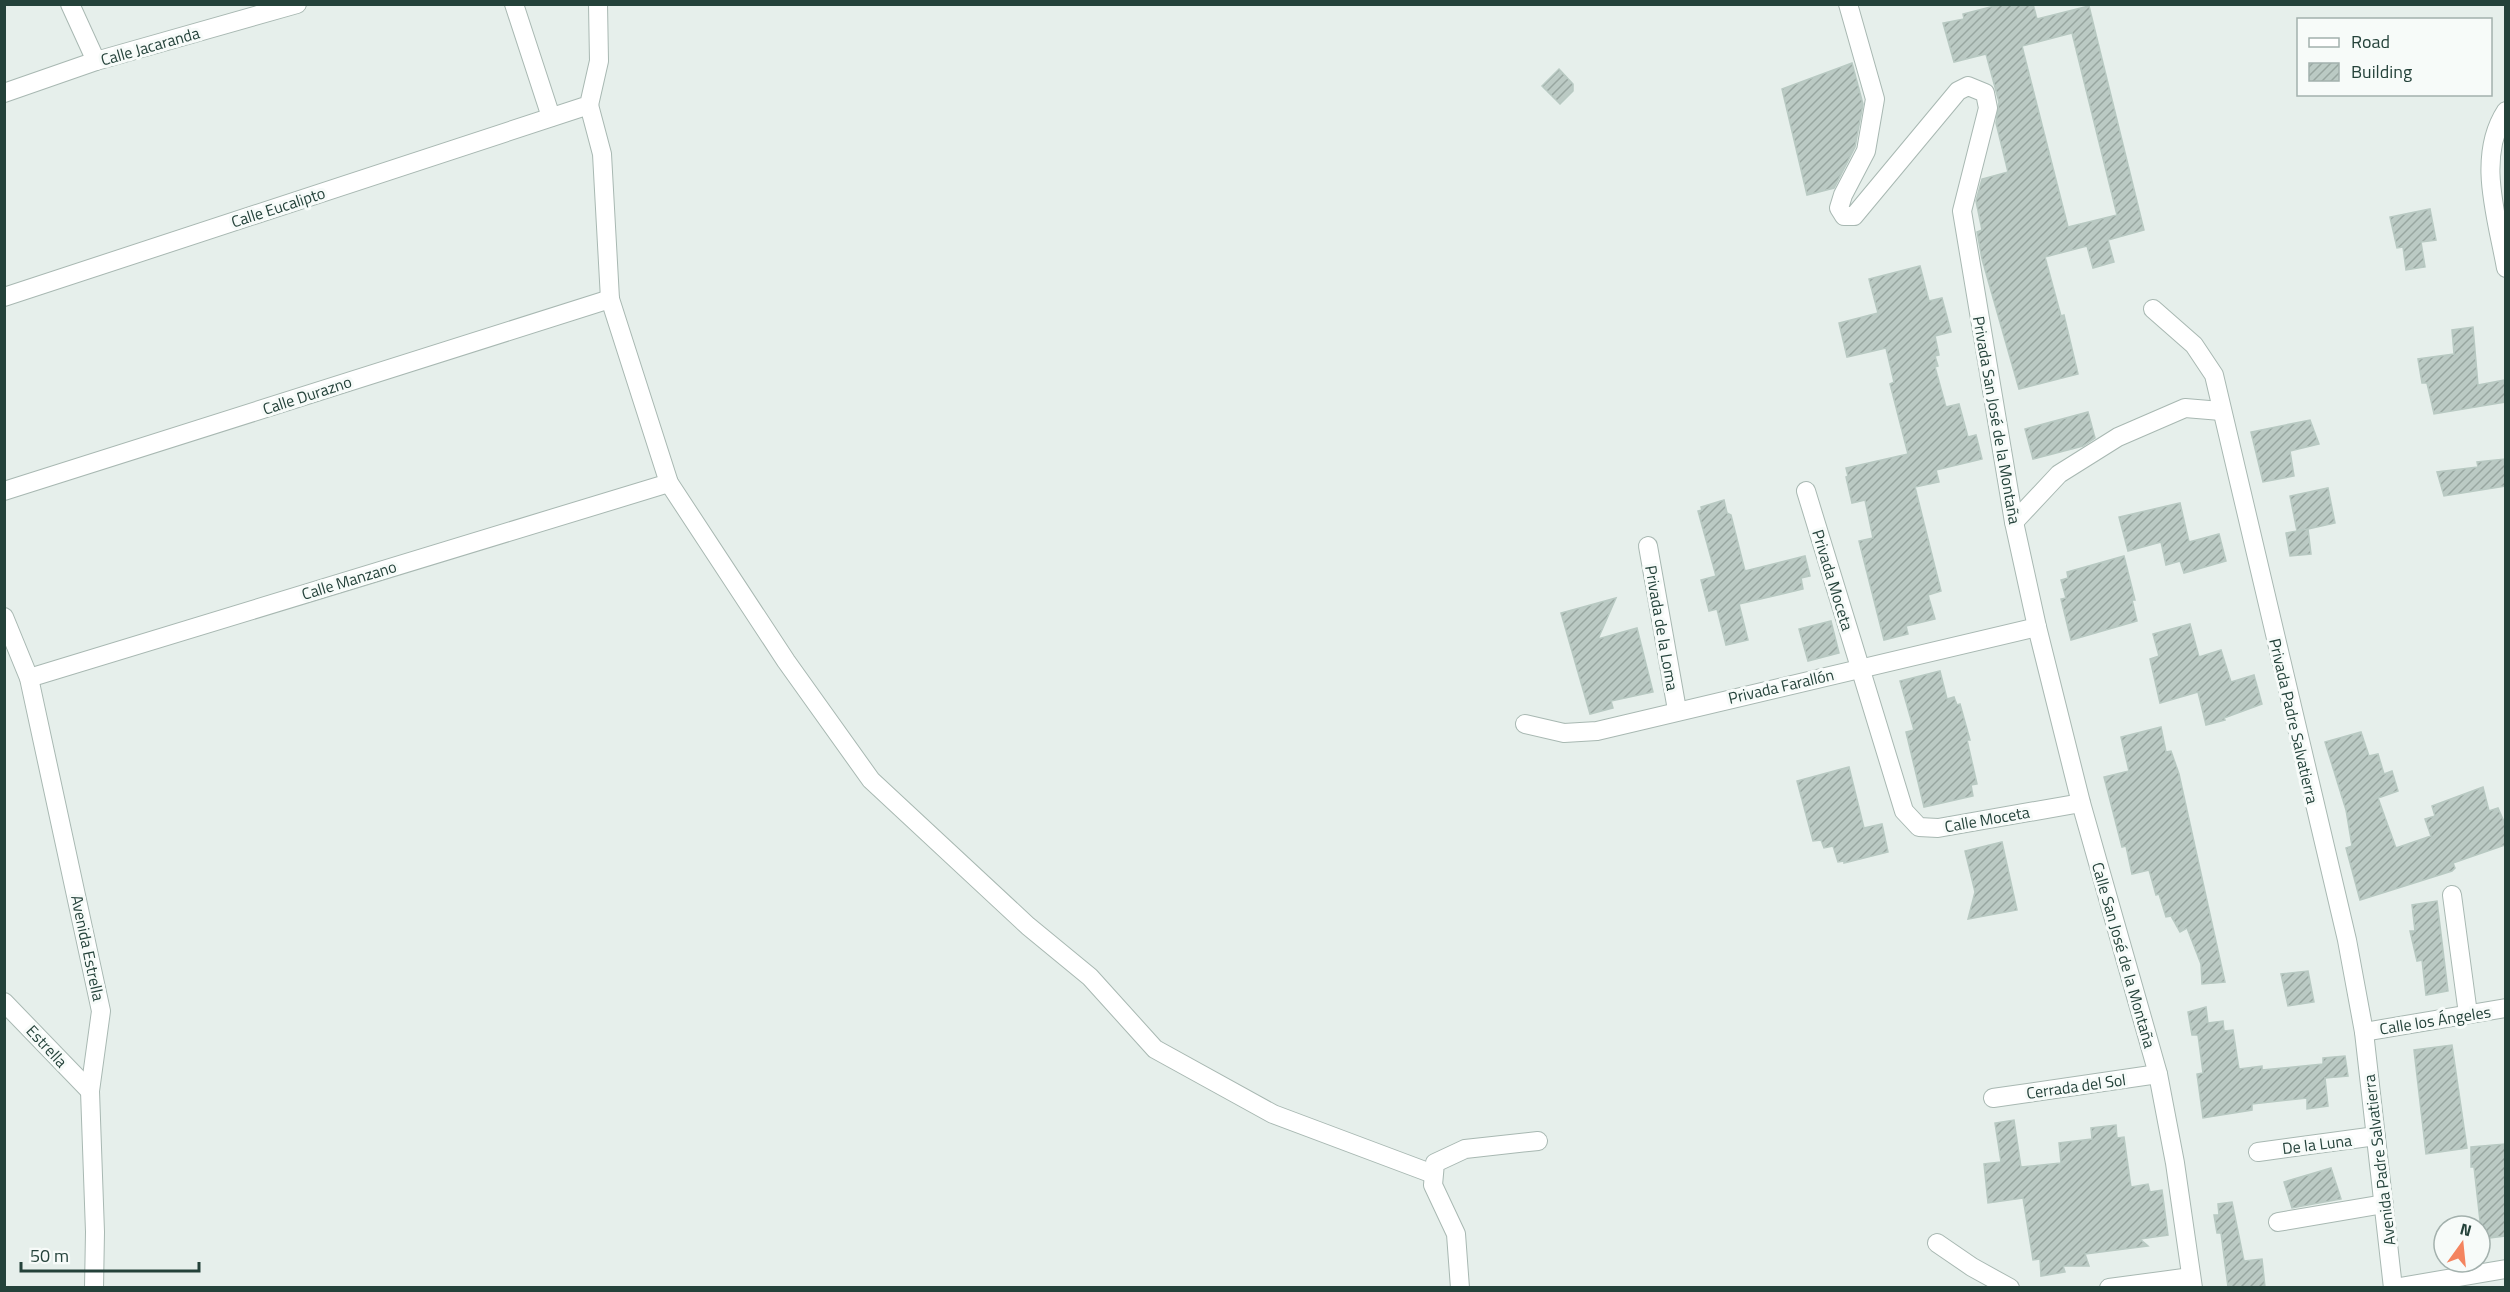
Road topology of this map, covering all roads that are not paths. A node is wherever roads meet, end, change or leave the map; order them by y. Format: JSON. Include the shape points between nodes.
{"nodes":[{"id":1,"x":70,"y":4,"type":"edge"},
{"id":2,"x":297,"y":4,"type":"edge"},
{"id":3,"x":514,"y":4,"type":"edge"},
{"id":4,"x":598,"y":4,"type":"edge"},
{"id":5,"x":1848,"y":4,"type":"edge"},
{"id":6,"x":268,"y":9,"type":"edge"},
{"id":7,"x":96,"y":61,"type":"junction"},
{"id":8,"x":4,"y":93,"type":"edge"},
{"id":9,"x":589,"y":105,"type":"junction"},
{"id":10,"x":2505,"y":111,"type":"edge"},
{"id":11,"x":551,"y":117,"type":"junction"},
{"id":12,"x":2505,"y":268,"type":"edge"},
{"id":13,"x":4,"y":297,"type":"edge"},
{"id":14,"x":610,"y":299,"type":"junction"},
{"id":15,"x":2153,"y":309,"type":"dead end"},
{"id":16,"x":2221,"y":411,"type":"junction"},
{"id":17,"x":669,"y":483,"type":"junction"},
{"id":18,"x":4,"y":491,"type":"edge"},
{"id":19,"x":1806,"y":491,"type":"dead end"},
{"id":20,"x":2014,"y":522,"type":"junction"},
{"id":21,"x":1648,"y":546,"type":"dead end"},
{"id":22,"x":4,"y":617,"type":"edge"},
{"id":23,"x":2037,"y":627,"type":"junction"},
{"id":24,"x":1859,"y":669,"type":"junction"},
{"id":25,"x":30,"y":678,"type":"junction"},
{"id":26,"x":1677,"y":710,"type":"junction"},
{"id":27,"x":1525,"y":724,"type":"dead end"},
{"id":28,"x":2081,"y":802,"type":"junction"},
{"id":29,"x":2452,"y":895,"type":"dead end"},
{"id":30,"x":4,"y":1002,"type":"edge"},
{"id":31,"x":2505,"y":1008,"type":"edge"},
{"id":32,"x":2468,"y":1014,"type":"junction"},
{"id":33,"x":2364,"y":1032,"type":"junction"},
{"id":34,"x":2158,"y":1074,"type":"junction"},
{"id":35,"x":90,"y":1091,"type":"junction"},
{"id":36,"x":1993,"y":1098,"type":"dead end"},
{"id":37,"x":2376,"y":1136,"type":"junction"},
{"id":38,"x":1538,"y":1141,"type":"dead end"},
{"id":39,"x":2258,"y":1152,"type":"dead end"},
{"id":40,"x":1433,"y":1174,"type":"junction"},
{"id":41,"x":2384,"y":1204,"type":"junction"},
{"id":42,"x":2278,"y":1222,"type":"dead end"},
{"id":43,"x":1937,"y":1243,"type":"dead end"},
{"id":44,"x":2505,"y":1269,"type":"edge"},
{"id":45,"x":2192,"y":1282,"type":"edge"},
{"id":46,"x":94,"y":1287,"type":"edge"},
{"id":47,"x":1460,"y":1287,"type":"edge"},
{"id":48,"x":2010,"y":1287,"type":"edge"},
{"id":49,"x":2109,"y":1287,"type":"edge"},
{"id":50,"x":2394,"y":1287,"type":"edge"}],
"edges":[{"from":1,"to":7,"type":"street"},
{"from":2,"to":6,"type":"street","name":"Calle Jacaranda"},
{"from":3,"to":11,"type":"street"},
{"from":4,"to":9,"type":"street","via":[[598,61]]},
{"from":5,"to":20,"type":"street","name":"Privada San José de la Montaña","via":[[1875,99],[1866,151],[1839,208],[1844,216],[1854,216],[1958,91],[1968,86],[1985,93],[1988,108],[1962,211]]},
{"from":6,"to":7,"type":"street","name":"Calle Jacaranda"},
{"from":7,"to":8,"type":"street","name":"Calle Jacaranda"},
{"from":9,"to":11,"type":"street","name":"Calle Eucalipto"},
{"from":9,"to":14,"type":"street","via":[[602,154]]},
{"from":10,"to":12,"type":"street","via":[[2494,135],[2489,166]]},
{"from":11,"to":13,"type":"street","name":"Calle Eucalipto"},
{"from":14,"to":17,"type":"street"},
{"from":14,"to":18,"type":"street","name":"Calle Durazno"},
{"from":15,"to":16,"type":"street","name":"Privada Padre Salvatierra","via":[[2194,345],[2214,375]]},
{"from":16,"to":20,"type":"street","via":[[2185,408],[2118,437],[2059,474]]},
{"from":16,"to":33,"type":"street","name":"Privada Padre Salvatierra","via":[[2347,940]]},
{"from":17,"to":25,"type":"street","name":"Calle Manzano"},
{"from":17,"to":40,"type":"street","via":[[786,661],[872,780],[1028,926],[1090,977],[1155,1049],[1273,1114]]},
{"from":19,"to":24,"type":"street","name":"Privada Moceta"},
{"from":20,"to":23,"type":"street","name":"Privada San José de la Montaña"},
{"from":21,"to":26,"type":"street","name":"Privada de la Loma"},
{"from":22,"to":25,"type":"street","name":"Avenida Estrella"},
{"from":23,"to":24,"type":"street","name":"Privada Farallón"},
{"from":23,"to":28,"type":"street","name":"Calle San José de la Montaña"},
{"from":24,"to":26,"type":"street","name":"Privada Farallón"},
{"from":24,"to":28,"type":"street","name":"Calle Moceta","via":[[1904,811],[1918,827],[1938,828]]},
{"from":25,"to":35,"type":"street","name":"Avenida Estrella","via":[[101,1011]]},
{"from":26,"to":27,"type":"street","name":"Privada Farallón","via":[[1597,731],[1564,733]]},
{"from":28,"to":34,"type":"street","name":"Calle San José de la Montaña"},
{"from":29,"to":32,"type":"street"},
{"from":30,"to":35,"type":"street","name":"Estrella"},
{"from":31,"to":32,"type":"street","name":"Calle los Ángeles"},
{"from":32,"to":33,"type":"street","name":"Calle los Ángeles"},
{"from":33,"to":37,"type":"street","name":"Avenida Padre Salvatierra"},
{"from":34,"to":36,"type":"street","name":"Cerrada del Sol"},
{"from":34,"to":45,"type":"street","name":"Calle San José de la Montaña"},
{"from":35,"to":46,"type":"street","name":"Avenida Estrella"},
{"from":37,"to":39,"type":"street","name":"De la Luna"},
{"from":37,"to":41,"type":"street","name":"Avenida Padre Salvatierra"},
{"from":38,"to":40,"type":"street","via":[[1465,1149],[1435,1163]]},
{"from":40,"to":47,"type":"street","via":[[1433,1185],[1456,1234]]},
{"from":41,"to":42,"type":"street"},
{"from":41,"to":50,"type":"street","name":"Avenida Padre Salvatierra"},
{"from":43,"to":48,"type":"street"},
{"from":44,"to":50,"type":"street"},
{"from":45,"to":49,"type":"street"}]}
